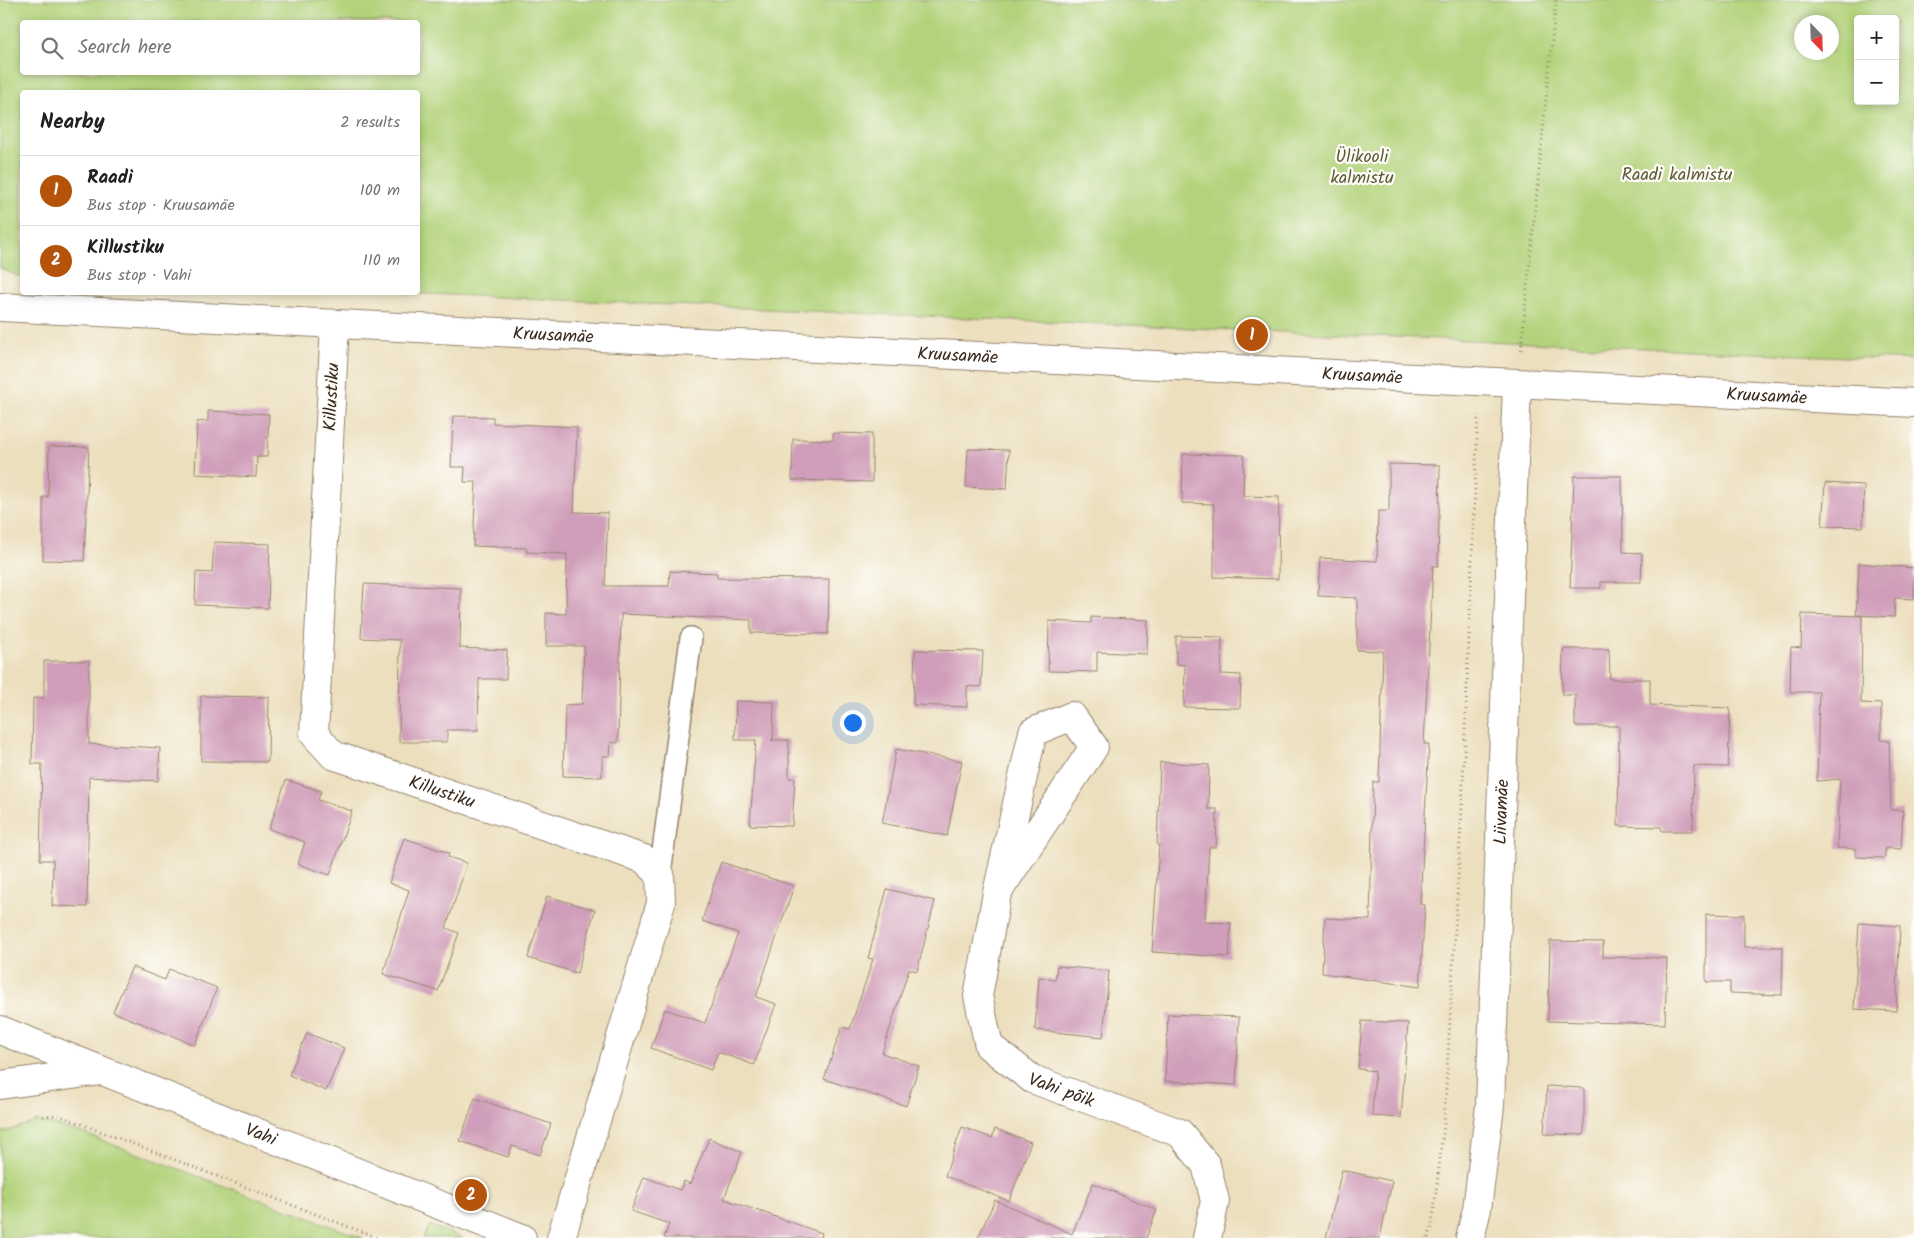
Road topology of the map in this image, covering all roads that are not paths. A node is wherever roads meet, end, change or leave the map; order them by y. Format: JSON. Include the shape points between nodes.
{"nodes":[{"id":1,"x":0,"y":306,"type":"edge"},
{"id":2,"x":335,"y":324,"type":"junction"},
{"id":3,"x":1516,"y":384,"type":"junction"},
{"id":4,"x":1914,"y":403,"type":"edge"},
{"id":5,"x":691,"y":638,"type":"dead end"},
{"id":6,"x":660,"y":874,"type":"junction"},
{"id":7,"x":997,"y":893,"type":"junction"},
{"id":8,"x":0,"y":1030,"type":"edge"},
{"id":9,"x":102,"y":1071,"type":"junction"},
{"id":10,"x":0,"y":1085,"type":"edge"},
{"id":11,"x":522,"y":1238,"type":"edge"},
{"id":12,"x":561,"y":1238,"type":"edge"},
{"id":13,"x":1207,"y":1238,"type":"edge"},
{"id":14,"x":1470,"y":1238,"type":"edge"}],
"edges":[{"from":1,"to":2,"type":"street","name":"Kruusamäe"},
{"from":2,"to":3,"type":"street","name":"Kruusamäe"},
{"from":2,"to":6,"type":"street","name":"Killustiku","via":[[314,734],[334,755],[644,859]]},
{"from":3,"to":4,"type":"street","name":"Kruusamäe"},
{"from":3,"to":14,"type":"street","name":"Liivamäe","via":[[1490,1106],[1478,1209]]},
{"from":5,"to":6,"type":"lane"},
{"from":6,"to":12,"type":"street","via":[[660,904]]},
{"from":7,"to":7,"type":"street","name":"Vahi põik","via":[[1033,732],[1072,716],[1094,747]]},
{"from":7,"to":13,"type":"street","name":"Vahi põik","via":[[978,996],[989,1046],[1032,1079],[1180,1133],[1206,1165],[1215,1201]]},
{"from":8,"to":9,"type":"street","name":"Vahi"},
{"from":9,"to":10,"type":"street"},
{"from":9,"to":11,"type":"street","name":"Vahi"}]}
